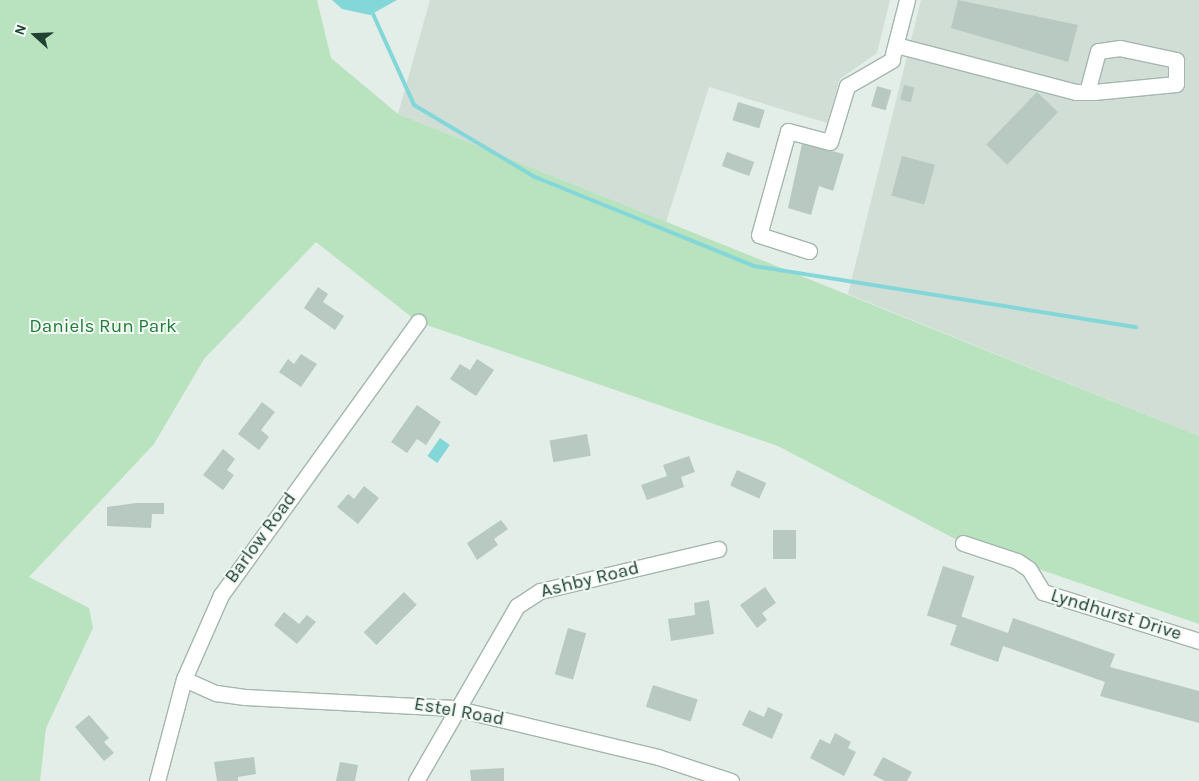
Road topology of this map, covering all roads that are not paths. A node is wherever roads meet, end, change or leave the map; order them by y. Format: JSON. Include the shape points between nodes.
{"nodes":[{"id":1,"x":907,"y":0,"type":"edge"},
{"id":2,"x":896,"y":45,"type":"junction"},
{"id":3,"x":1087,"y":92,"type":"junction"},
{"id":4,"x":809,"y":250,"type":"dead end"},
{"id":5,"x":418,"y":322,"type":"dead end"},
{"id":6,"x":963,"y":543,"type":"dead end"},
{"id":7,"x":718,"y":550,"type":"dead end"},
{"id":8,"x":1199,"y":641,"type":"edge"},
{"id":9,"x":184,"y":679,"type":"junction"},
{"id":10,"x":454,"y":708,"type":"junction"},
{"id":11,"x":157,"y":781,"type":"edge"},
{"id":12,"x":416,"y":781,"type":"edge"},
{"id":13,"x":731,"y":781,"type":"edge"}],
"edges":[{"from":1,"to":2,"type":"street"},
{"from":2,"to":3,"type":"street"},
{"from":2,"to":4,"type":"street","via":[[890,67],[847,86],[830,142],[788,131],[759,235]]},
{"from":3,"to":3,"type":"street","via":[[1176,84],[1176,60],[1120,48],[1098,50]]},
{"from":5,"to":9,"type":"street","name":"Barlow Road","via":[[231,579],[210,615]]},
{"from":6,"to":8,"type":"street","name":"Lyndhurst Drive","via":[[1017,561],[1029,569],[1043,592]]},
{"from":7,"to":10,"type":"street","name":"Ashby Road","via":[[530,596],[508,617]]},
{"from":9,"to":10,"type":"street","name":"Estel Road","via":[[216,693],[245,697]]},
{"from":9,"to":11,"type":"street","name":"Barlow Road"},
{"from":10,"to":12,"type":"street","name":"Ashby Road"},
{"from":10,"to":13,"type":"street","name":"Estel Road","via":[[658,757]]}]}
